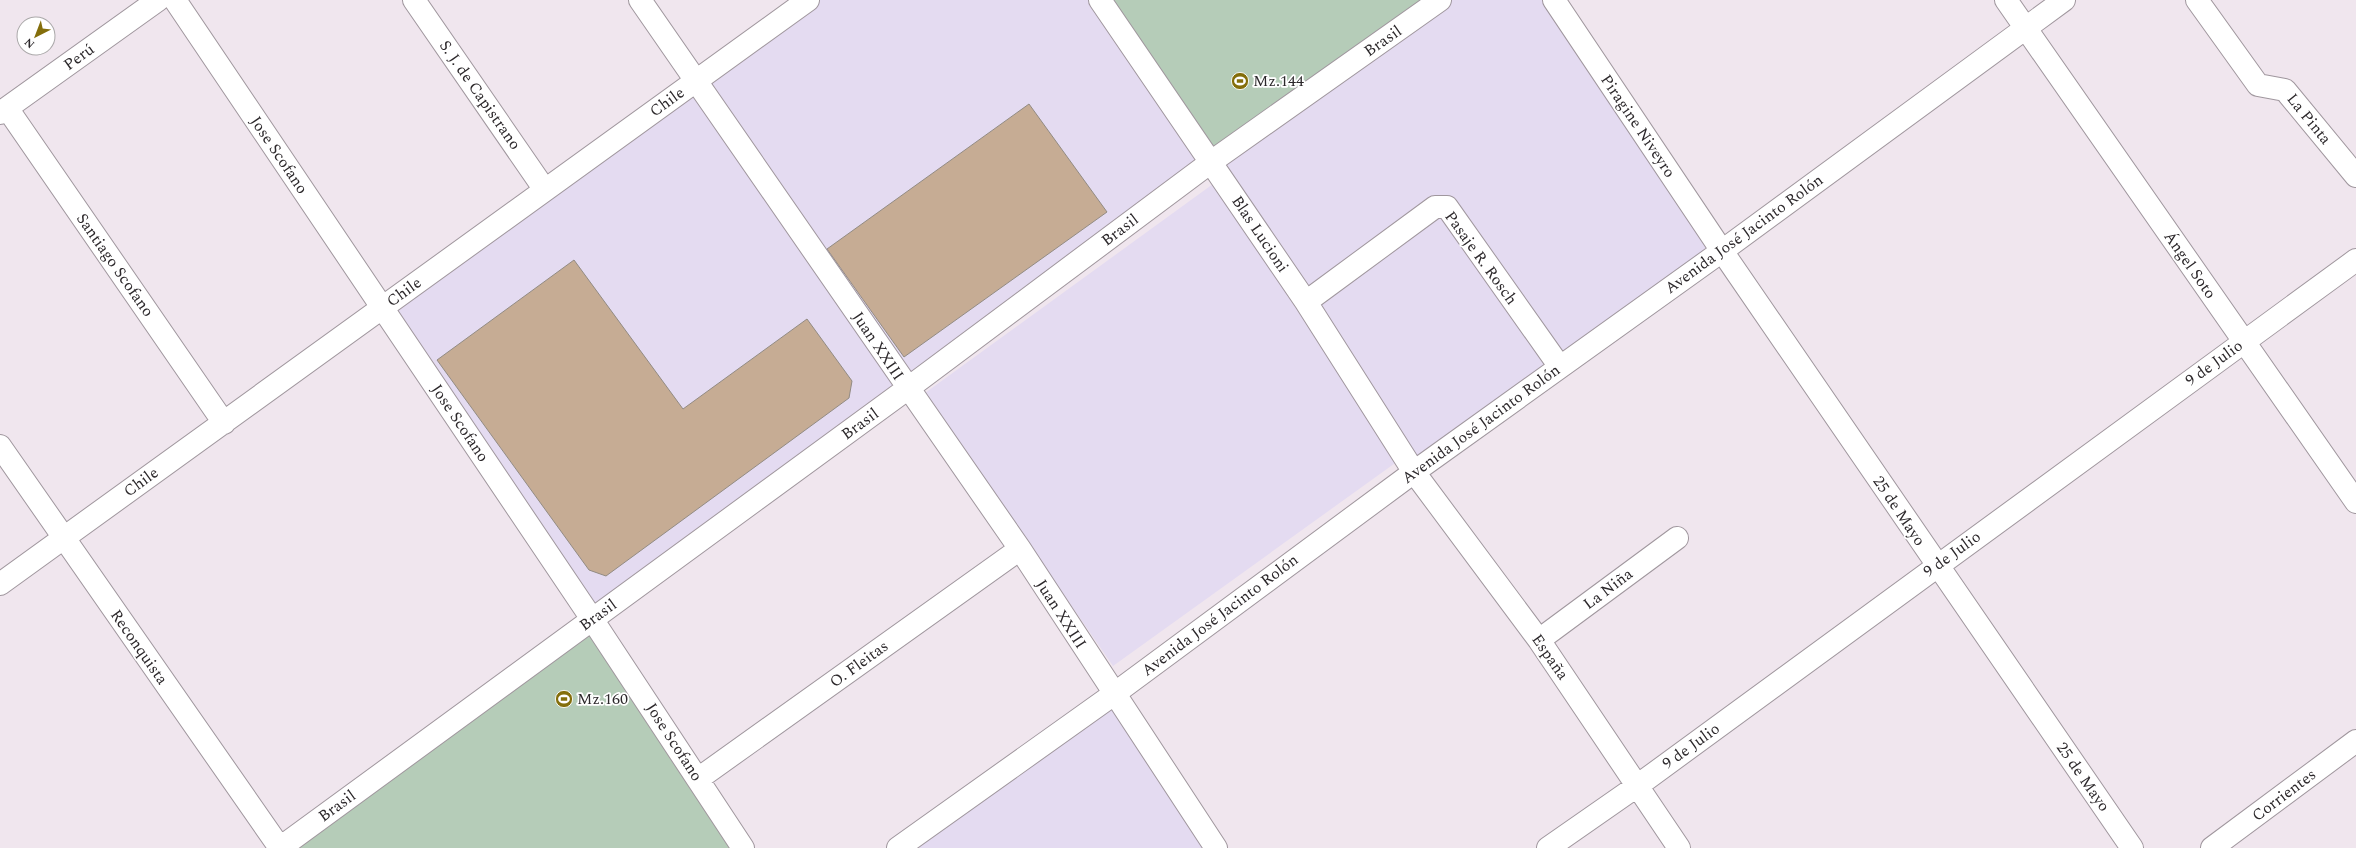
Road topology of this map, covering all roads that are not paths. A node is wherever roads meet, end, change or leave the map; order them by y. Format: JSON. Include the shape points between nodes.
{"nodes":[{"id":1,"x":158,"y":0,"type":"edge"},
{"id":2,"x":175,"y":0,"type":"edge"},
{"id":3,"x":414,"y":0,"type":"edge"},
{"id":4,"x":640,"y":0,"type":"edge"},
{"id":5,"x":808,"y":0,"type":"edge"},
{"id":6,"x":1100,"y":0,"type":"edge"},
{"id":7,"x":1440,"y":0,"type":"edge"},
{"id":8,"x":1554,"y":0,"type":"edge"},
{"id":9,"x":2006,"y":0,"type":"edge"},
{"id":10,"x":2064,"y":0,"type":"edge"},
{"id":11,"x":2197,"y":0,"type":"edge"},
{"id":12,"x":2025,"y":28,"type":"junction"},
{"id":13,"x":697,"y":80,"type":"junction"},
{"id":14,"x":3,"y":111,"type":"edge"},
{"id":15,"x":1211,"y":162,"type":"junction"},
{"id":16,"x":2356,"y":176,"type":"edge"},
{"id":17,"x":545,"y":190,"type":"junction"},
{"id":18,"x":1722,"y":251,"type":"junction"},
{"id":19,"x":2356,"y":260,"type":"edge"},
{"id":20,"x":1306,"y":302,"type":"junction"},
{"id":21,"x":383,"y":308,"type":"junction"},
{"id":22,"x":2243,"y":341,"type":"junction"},
{"id":23,"x":1560,"y":367,"type":"junction"},
{"id":24,"x":907,"y":389,"type":"junction"},
{"id":25,"x":224,"y":423,"type":"junction"},
{"id":26,"x":0,"y":446,"type":"edge"},
{"id":27,"x":1414,"y":472,"type":"junction"},
{"id":28,"x":2356,"y":502,"type":"edge"},
{"id":29,"x":1676,"y":538,"type":"dead end"},
{"id":30,"x":64,"y":539,"type":"junction"},
{"id":31,"x":1020,"y":550,"type":"junction"},
{"id":32,"x":1936,"y":566,"type":"junction"},
{"id":33,"x":0,"y":584,"type":"edge"},
{"id":34,"x":592,"y":619,"type":"junction"},
{"id":35,"x":1539,"y":640,"type":"junction"},
{"id":36,"x":1114,"y":694,"type":"junction"},
{"id":37,"x":2356,"y":741,"type":"edge"},
{"id":38,"x":698,"y":780,"type":"junction"},
{"id":39,"x":1637,"y":786,"type":"junction"},
{"id":40,"x":280,"y":848,"type":"edge"},
{"id":41,"x":744,"y":848,"type":"edge"},
{"id":42,"x":898,"y":848,"type":"edge"},
{"id":43,"x":1216,"y":848,"type":"edge"},
{"id":44,"x":1548,"y":848,"type":"edge"},
{"id":45,"x":1679,"y":848,"type":"edge"},
{"id":46,"x":2132,"y":848,"type":"edge"},
{"id":47,"x":2212,"y":848,"type":"edge"}],
"edges":[{"from":1,"to":14,"type":"street","name":"Perú"},
{"from":2,"to":21,"type":"street","name":"Jose Scofano"},
{"from":3,"to":17,"type":"street","name":"S. J. de Capistrano"},
{"from":4,"to":13,"type":"street","name":"Juan XXIII"},
{"from":5,"to":13,"type":"street","name":"Chile"},
{"from":6,"to":15,"type":"street","name":"Blas Lucioni"},
{"from":7,"to":15,"type":"street","name":"Brasil"},
{"from":8,"to":18,"type":"street","name":"Piragine Niveyro"},
{"from":9,"to":12,"type":"street","name":"Ángel Soto"},
{"from":10,"to":12,"type":"street","name":"Avenida José Jacinto Rolón"},
{"from":11,"to":16,"type":"street","name":"La Pinta","via":[[2258,85],[2285,90]]},
{"from":12,"to":18,"type":"street","name":"Avenida José Jacinto Rolón"},
{"from":12,"to":22,"type":"street","name":"Ángel Soto"},
{"from":13,"to":17,"type":"street","name":"Chile"},
{"from":13,"to":24,"type":"street","name":"Juan XXIII"},
{"from":14,"to":25,"type":"street","name":"Santiago Scofano"},
{"from":15,"to":20,"type":"street","name":"Blas Lucioni"},
{"from":15,"to":24,"type":"street","name":"Brasil"},
{"from":17,"to":21,"type":"street","name":"Chile"},
{"from":18,"to":23,"type":"street","name":"Avenida José Jacinto Rolón"},
{"from":18,"to":32,"type":"street","name":"25 de Mayo"},
{"from":19,"to":22,"type":"street","name":"9 de Julio"},
{"from":20,"to":23,"type":"street","name":"Pasaje R. Rosch","via":[[1435,207],[1447,207]]},
{"from":20,"to":27,"type":"street","name":"Blas Lucioni"},
{"from":21,"to":25,"type":"street","name":"Chile"},
{"from":21,"to":34,"type":"street","name":"Jose Scofano"},
{"from":22,"to":28,"type":"street","name":"Ángel Soto"},
{"from":22,"to":32,"type":"street","name":"9 de Julio"},
{"from":23,"to":27,"type":"street","name":"Avenida José Jacinto Rolón"},
{"from":24,"to":31,"type":"street","name":"Juan XXIII"},
{"from":24,"to":34,"type":"street","name":"Brasil"},
{"from":25,"to":30,"type":"street","name":"Chile"},
{"from":26,"to":30,"type":"street","name":"Reconquista"},
{"from":27,"to":35,"type":"street","name":"España"},
{"from":27,"to":36,"type":"street","name":"Avenida José Jacinto Rolón"},
{"from":29,"to":35,"type":"street","name":"La Niña"},
{"from":30,"to":33,"type":"street","name":"Chile"},
{"from":30,"to":40,"type":"street","name":"Reconquista"},
{"from":31,"to":36,"type":"street","name":"Juan XXIII"},
{"from":31,"to":38,"type":"street","name":"O. Fleitas"},
{"from":32,"to":39,"type":"street","name":"9 de Julio"},
{"from":32,"to":46,"type":"street","name":"25 de Mayo"},
{"from":34,"to":38,"type":"street","name":"Jose Scofano"},
{"from":34,"to":40,"type":"street","name":"Brasil"},
{"from":35,"to":39,"type":"street","name":"España"},
{"from":36,"to":42,"type":"street","name":"Avenida José Jacinto Rolón"},
{"from":36,"to":43,"type":"street","name":"Juan XXIII"},
{"from":37,"to":47,"type":"street","name":"Corrientes"},
{"from":38,"to":41,"type":"street","name":"Jose Scofano"},
{"from":39,"to":44,"type":"street","name":"9 de Julio"},
{"from":39,"to":45,"type":"street","name":"España"}]}
